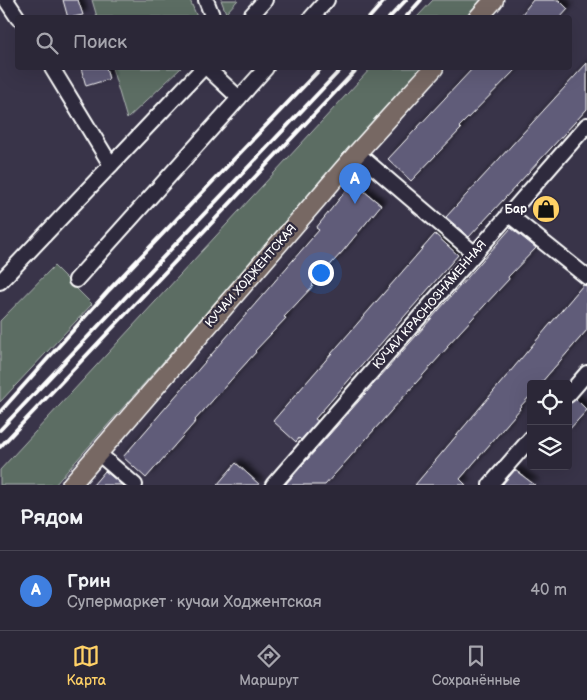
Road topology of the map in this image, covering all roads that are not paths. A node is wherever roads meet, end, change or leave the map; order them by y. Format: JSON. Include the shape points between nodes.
{"nodes":[{"id":1,"x":6,"y":0,"type":"edge"},
{"id":2,"x":206,"y":0,"type":"edge"},
{"id":3,"x":265,"y":0,"type":"edge"},
{"id":4,"x":327,"y":0,"type":"edge"},
{"id":5,"x":494,"y":0,"type":"edge"},
{"id":6,"x":16,"y":15,"type":"edge"},
{"id":7,"x":212,"y":15,"type":"edge"},
{"id":8,"x":252,"y":15,"type":"edge"},
{"id":9,"x":314,"y":15,"type":"edge"},
{"id":10,"x":481,"y":15,"type":"edge"},
{"id":11,"x":53,"y":70,"type":"edge"},
{"id":12,"x":203,"y":70,"type":"edge"},
{"id":13,"x":207,"y":70,"type":"edge"},
{"id":14,"x":264,"y":70,"type":"edge"},
{"id":15,"x":432,"y":70,"type":"edge"},
{"id":16,"x":239,"y":98,"type":"junction"},
{"id":17,"x":587,"y":124,"type":"edge"},
{"id":18,"x":357,"y":153,"type":"junction"},
{"id":19,"x":111,"y":165,"type":"junction"},
{"id":20,"x":508,"y":214,"type":"junction"},
{"id":21,"x":474,"y":253,"type":"junction"},
{"id":22,"x":587,"y":277,"type":"edge"},
{"id":23,"x":76,"y":280,"type":"dead end"},
{"id":24,"x":0,"y":282,"type":"edge"},
{"id":25,"x":587,"y":373,"type":"edge"},
{"id":26,"x":572,"y":390,"type":"edge"},
{"id":27,"x":527,"y":443,"type":"edge"},
{"id":28,"x":98,"y":453,"type":"junction"},
{"id":29,"x":70,"y":485,"type":"edge"},
{"id":30,"x":134,"y":485,"type":"edge"},
{"id":31,"x":273,"y":485,"type":"edge"},
{"id":32,"x":490,"y":485,"type":"edge"}],
"edges":[{"from":1,"to":6,"type":"street"},
{"from":2,"to":7,"type":"street"},
{"from":3,"to":8,"type":"street"},
{"from":4,"to":9,"type":"street"},
{"from":5,"to":10,"type":"main road"},
{"from":11,"to":19,"type":"street"},
{"from":12,"to":19,"type":"street"},
{"from":13,"to":16,"type":"street"},
{"from":14,"to":16,"type":"street"},
{"from":15,"to":18,"type":"main road","name":"КУЧАИ ХОДЖЕНТСКАЯ"},
{"from":16,"to":23,"type":"street"},
{"from":17,"to":20,"type":"street","name":"КУЧАИ КРАСНОЗНАМЕННАЯ"},
{"from":18,"to":21,"type":"street"},
{"from":18,"to":28,"type":"main road","name":"КУЧАИ ХОДЖЕНТСКАЯ"},
{"from":19,"to":24,"type":"street"},
{"from":20,"to":21,"type":"street","name":"КУЧАИ КРАСНОЗНАМЕННАЯ"},
{"from":20,"to":22,"type":"street"},
{"from":21,"to":31,"type":"street","name":"КУЧАИ КРАСНОЗНАМЕННАЯ"},
{"from":25,"to":26,"type":"street"},
{"from":27,"to":32,"type":"street"},
{"from":28,"to":29,"type":"main road","name":"КУЧАИ ХОДЖЕНТСКАЯ"},
{"from":28,"to":30,"type":"street"}]}
